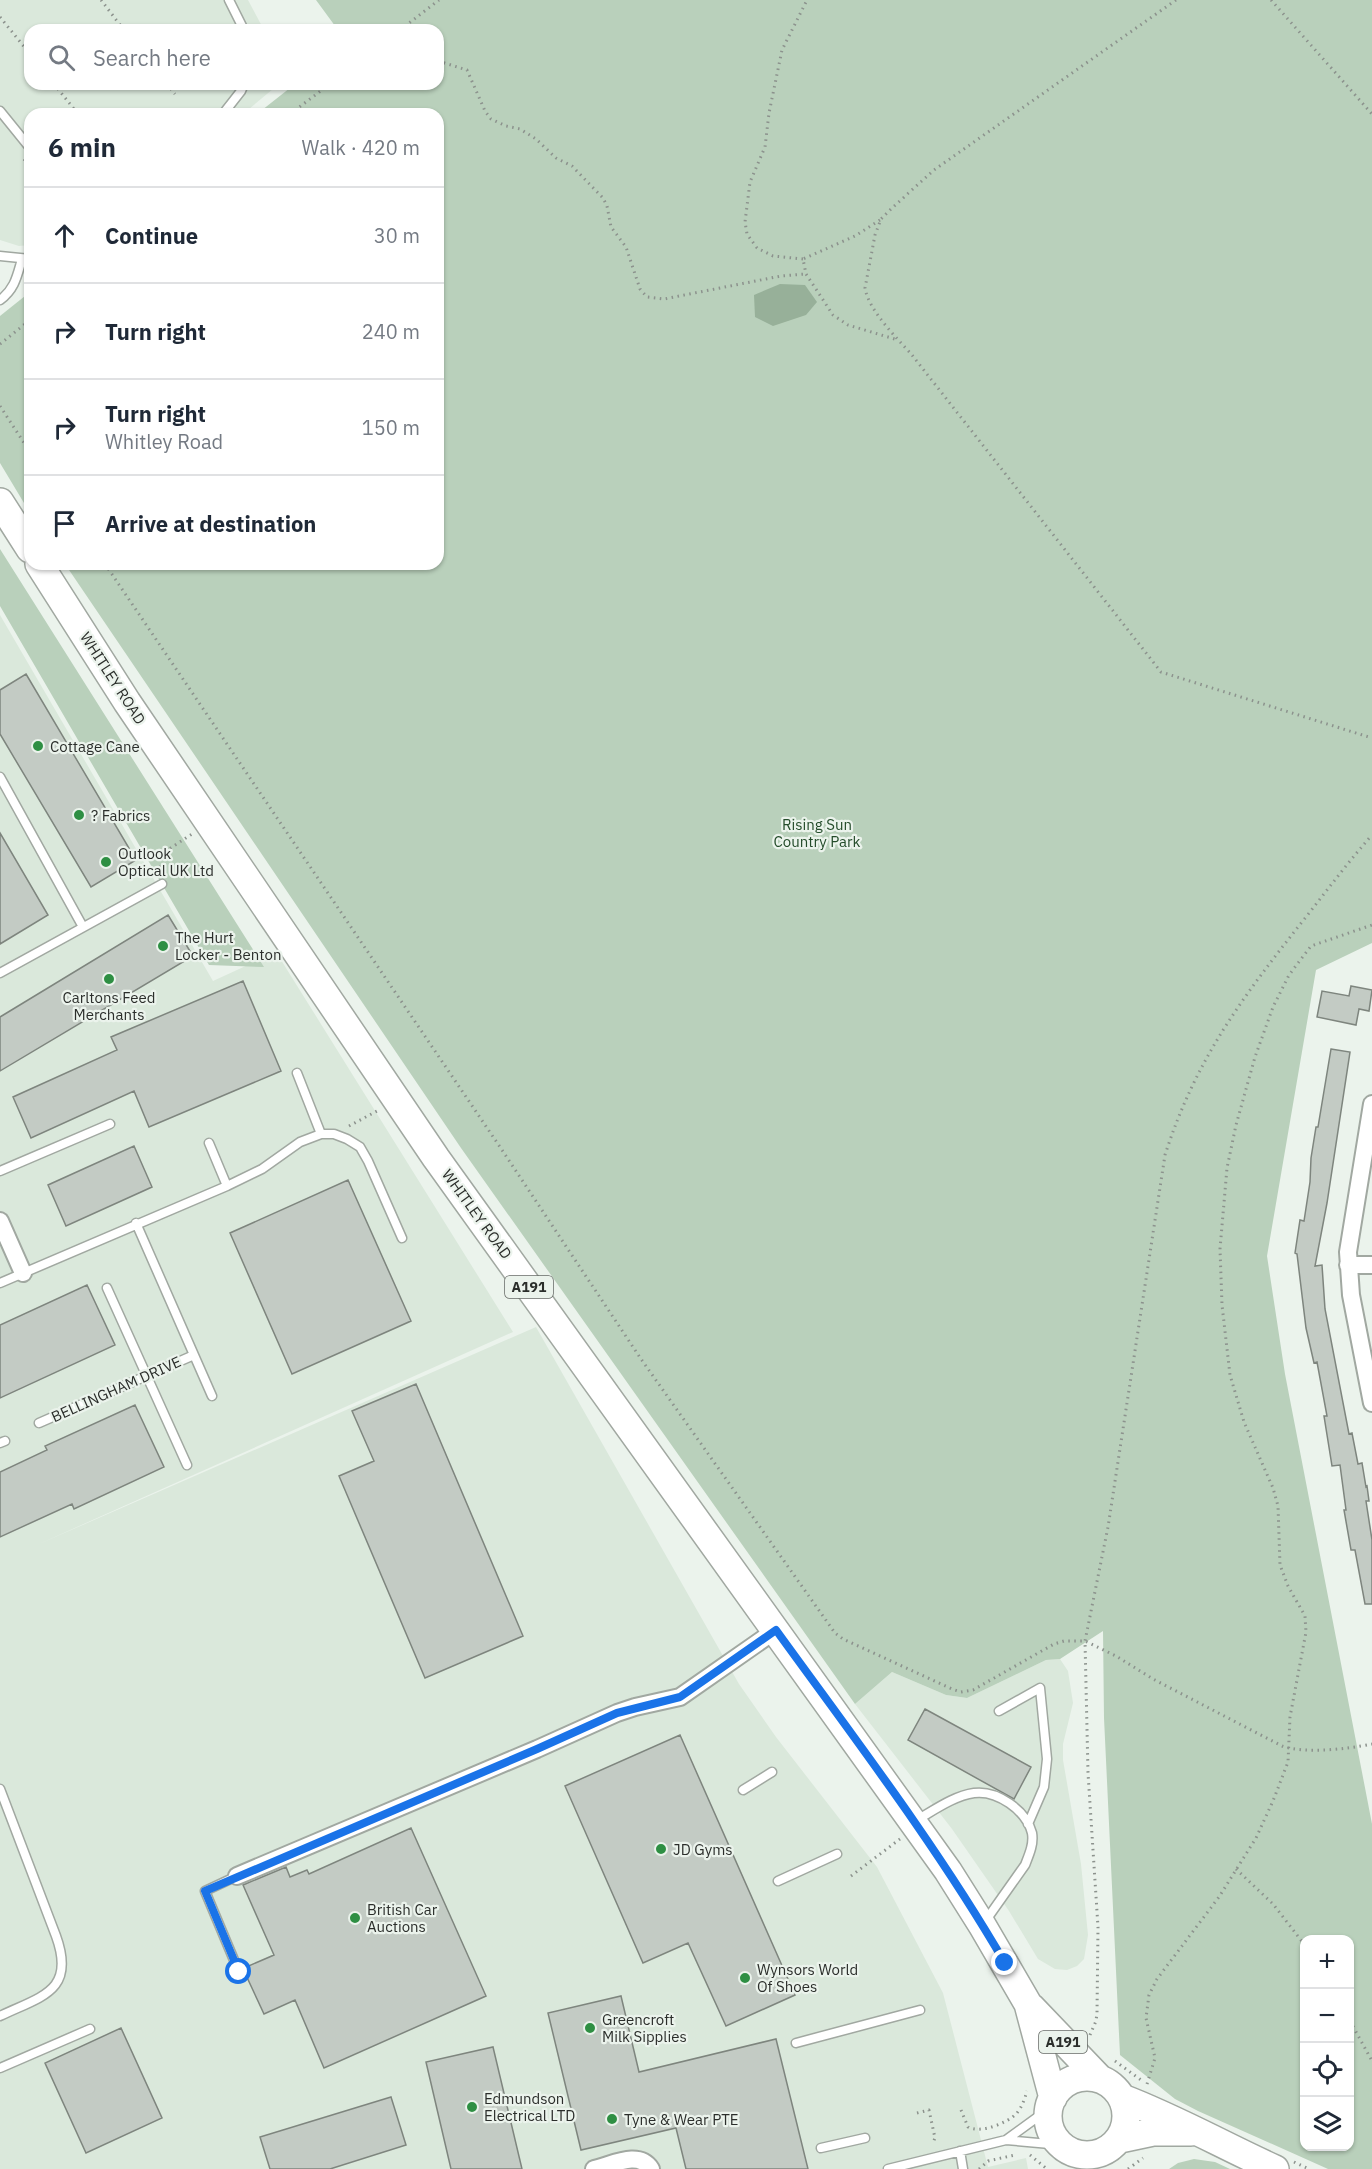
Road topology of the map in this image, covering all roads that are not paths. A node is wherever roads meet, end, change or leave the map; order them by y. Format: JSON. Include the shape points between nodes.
{"nodes":[{"id":1,"x":229,"y":0,"type":"edge"},
{"id":2,"x":241,"y":24,"type":"edge"},
{"id":3,"x":242,"y":90,"type":"edge"},
{"id":4,"x":228,"y":108,"type":"edge"},
{"id":5,"x":0,"y":111,"type":"edge"},
{"id":6,"x":24,"y":141,"type":"edge"},
{"id":7,"x":0,"y":256,"type":"edge"},
{"id":8,"x":24,"y":259,"type":"edge"},
{"id":9,"x":24,"y":264,"type":"edge"},
{"id":10,"x":0,"y":300,"type":"edge"},
{"id":11,"x":0,"y":502,"type":"edge"},
{"id":12,"x":24,"y":540,"type":"edge"},
{"id":13,"x":43,"y":570,"type":"edge"},
{"id":14,"x":0,"y":777,"type":"edge"},
{"id":15,"x":162,"y":884,"type":"road end"},
{"id":16,"x":83,"y":927,"type":"junction"},
{"id":17,"x":0,"y":973,"type":"edge"},
{"id":18,"x":297,"y":1073,"type":"dead end"},
{"id":19,"x":1372,"y":1104,"type":"edge"},
{"id":20,"x":110,"y":1124,"type":"dead end"},
{"id":21,"x":321,"y":1134,"type":"junction"},
{"id":22,"x":209,"y":1143,"type":"dead end"},
{"id":23,"x":0,"y":1171,"type":"edge"},
{"id":24,"x":228,"y":1186,"type":"junction"},
{"id":25,"x":0,"y":1221,"type":"edge"},
{"id":26,"x":136,"y":1223,"type":"junction"},
{"id":27,"x":402,"y":1238,"type":"dead end"},
{"id":28,"x":1348,"y":1265,"type":"junction"},
{"id":29,"x":1372,"y":1265,"type":"edge"},
{"id":30,"x":23,"y":1273,"type":"junction"},
{"id":31,"x":0,"y":1283,"type":"edge"},
{"id":32,"x":107,"y":1288,"type":"dead end"},
{"id":33,"x":194,"y":1355,"type":"junction"},
{"id":34,"x":148,"y":1376,"type":"junction"},
{"id":35,"x":212,"y":1396,"type":"dead end"},
{"id":36,"x":1372,"y":1403,"type":"edge"},
{"id":37,"x":39,"y":1423,"type":"dead end"},
{"id":38,"x":187,"y":1465,"type":"dead end"},
{"id":39,"x":776,"y":1630,"type":"junction"},
{"id":40,"x":999,"y":1711,"type":"dead end"},
{"id":41,"x":772,"y":1772,"type":"dead end"},
{"id":42,"x":0,"y":1789,"type":"edge"},
{"id":43,"x":743,"y":1790,"type":"dead end"},
{"id":44,"x":1028,"y":1824,"type":"junction"},
{"id":45,"x":911,"y":1828,"type":"junction"},
{"id":46,"x":837,"y":1854,"type":"dead end"},
{"id":47,"x":237,"y":1876,"type":"joint"},
{"id":48,"x":777,"y":1881,"type":"dead end"},
{"id":49,"x":982,"y":1925,"type":"junction"},
{"id":50,"x":239,"y":1972,"type":"dead end"},
{"id":51,"x":1028,"y":2004,"type":"junction"},
{"id":52,"x":920,"y":2010,"type":"dead end"},
{"id":53,"x":0,"y":2016,"type":"edge"},
{"id":54,"x":90,"y":2028,"type":"dead end"},
{"id":55,"x":796,"y":2043,"type":"dead end"},
{"id":56,"x":0,"y":2068,"type":"edge"},
{"id":57,"x":1100,"y":2079,"type":"junction"},
{"id":58,"x":1122,"y":2098,"type":"junction"},
{"id":59,"x":1051,"y":2103,"type":"junction"},
{"id":60,"x":1195,"y":2132,"type":"junction"},
{"id":61,"x":865,"y":2138,"type":"dead end"},
{"id":62,"x":1006,"y":2140,"type":"junction"},
{"id":63,"x":821,"y":2148,"type":"dead end"},
{"id":64,"x":960,"y":2151,"type":"junction"},
{"id":65,"x":1110,"y":2153,"type":"edge"},
{"id":66,"x":1066,"y":2154,"type":"edge"},
{"id":67,"x":594,"y":2169,"type":"edge"},
{"id":68,"x":651,"y":2169,"type":"edge"},
{"id":69,"x":888,"y":2169,"type":"edge"},
{"id":70,"x":963,"y":2169,"type":"edge"},
{"id":71,"x":1275,"y":2169,"type":"edge"}],
"edges":[{"from":1,"to":2,"type":"lane"},
{"from":3,"to":4,"type":"lane"},
{"from":5,"to":6,"type":"lane"},
{"from":7,"to":8,"type":"lane"},
{"from":9,"to":10,"type":"lane","via":[[15,284]]},
{"from":11,"to":12,"type":"main road"},
{"from":13,"to":39,"type":"main road","name":"WHITLEY ROAD","number":"A191","via":[[133,711],[436,1158]]},
{"from":14,"to":16,"type":"lane"},
{"from":15,"to":16,"type":"lane"},
{"from":16,"to":17,"type":"lane"},
{"from":18,"to":21,"type":"lane"},
{"from":19,"to":28,"type":"street"},
{"from":20,"to":23,"type":"lane"},
{"from":21,"to":24,"type":"lane","via":[[300,1142],[262,1169]]},
{"from":21,"to":27,"type":"lane","via":[[334,1134],[360,1147]]},
{"from":22,"to":24,"type":"lane"},
{"from":24,"to":26,"type":"lane"},
{"from":25,"to":30,"type":"street"},
{"from":26,"to":30,"type":"lane"},
{"from":26,"to":33,"type":"lane","name":"BELLINGHAM DRIVE"},
{"from":28,"to":29,"type":"street"},
{"from":28,"to":36,"type":"street"},
{"from":30,"to":31,"type":"lane"},
{"from":32,"to":34,"type":"lane"},
{"from":33,"to":34,"type":"lane","name":"BELLINGHAM DRIVE"},
{"from":33,"to":35,"type":"lane","name":"BELLINGHAM DRIVE"},
{"from":34,"to":37,"type":"lane","name":"BELLINGHAM DRIVE"},
{"from":34,"to":38,"type":"lane"},
{"from":39,"to":45,"type":"main road","name":"WHITLEY ROAD","number":"A191"},
{"from":39,"to":47,"type":"street","via":[[680,1697],[617,1713]]},
{"from":40,"to":44,"type":"lane","via":[[1040,1688],[1047,1759],[1044,1787]]},
{"from":41,"to":43,"type":"lane"},
{"from":42,"to":53,"type":"lane","via":[[56,1936],[63,1967],[50,1990]]},
{"from":44,"to":45,"type":"lane","via":[[1002,1799],[983,1793],[966,1795]]},
{"from":44,"to":49,"type":"lane","via":[[1032,1834],[1030,1855]]},
{"from":45,"to":49,"type":"main road","name":"WHITLEY ROAD","number":"A191"},
{"from":46,"to":48,"type":"lane"},
{"from":47,"to":50,"type":"lane","via":[[205,1891]]},
{"from":49,"to":51,"type":"main road","name":"WHITLEY ROAD","number":"A191"},
{"from":51,"to":57,"type":"main road","name":"WHITLEY ROAD","number":"A191"},
{"from":51,"to":59,"type":"main road","name":"WHITLEY ROAD","number":"A191"},
{"from":52,"to":55,"type":"lane"},
{"from":54,"to":56,"type":"lane"},
{"from":57,"to":58,"type":"main road","number":"A191"},
{"from":57,"to":59,"type":"main road","via":[[1071,2079]]},
{"from":58,"to":60,"type":"main road"},
{"from":58,"to":65,"type":"main road","via":[[1125,2120]]},
{"from":59,"to":62,"type":"lane"},
{"from":59,"to":66,"type":"main road","number":"A191","via":[[1051,2129]]},
{"from":60,"to":65,"type":"main road","via":[[1153,2132]]},
{"from":60,"to":71,"type":"main road"},
{"from":61,"to":63,"type":"lane"},
{"from":62,"to":64,"type":"lane"},
{"from":62,"to":66,"type":"lane"},
{"from":64,"to":69,"type":"lane"},
{"from":64,"to":70,"type":"lane"},
{"from":65,"to":66,"type":"main road"},
{"from":67,"to":68,"type":"street","via":[[637,2158],[647,2162]]}]}
